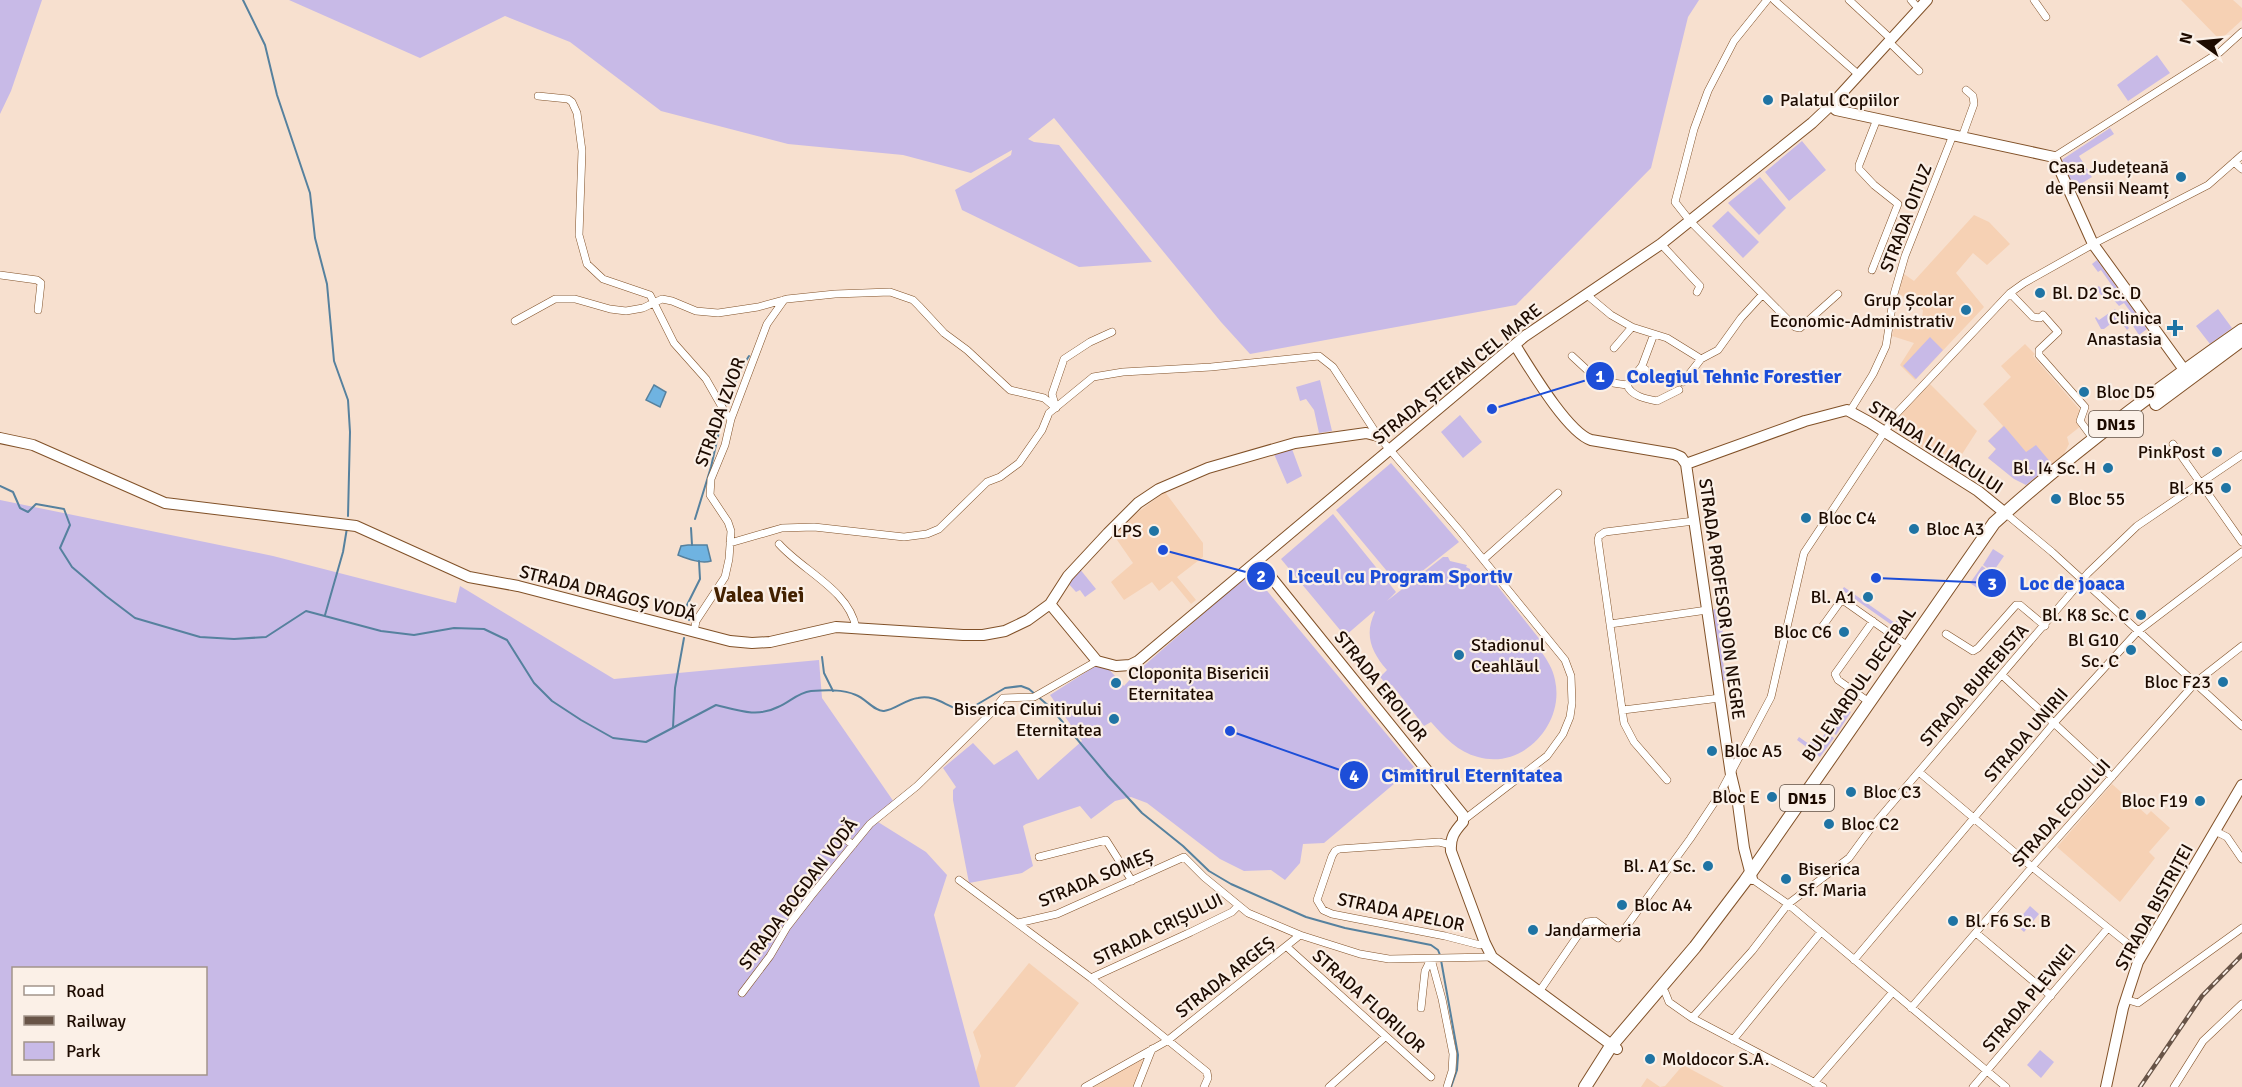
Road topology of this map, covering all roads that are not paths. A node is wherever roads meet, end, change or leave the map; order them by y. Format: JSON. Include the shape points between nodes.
{"nodes":[{"id":1,"x":1767,"y":0,"type":"edge"},
{"id":2,"x":1774,"y":0,"type":"edge"},
{"id":3,"x":1849,"y":0,"type":"edge"},
{"id":4,"x":1927,"y":0,"type":"edge"},
{"id":5,"x":2034,"y":0,"type":"edge"},
{"id":6,"x":1914,"y":4,"type":"edge"},
{"id":7,"x":2046,"y":16,"type":"dead end"},
{"id":8,"x":2242,"y":32,"type":"edge"},
{"id":9,"x":1890,"y":40,"type":"junction"},
{"id":10,"x":1919,"y":71,"type":"dead end"},
{"id":11,"x":1859,"y":75,"type":"junction"},
{"id":12,"x":1966,"y":90,"type":"dead end"},
{"id":13,"x":538,"y":96,"type":"dead end"},
{"id":14,"x":1831,"y":105,"type":"junction"},
{"id":15,"x":1877,"y":119,"type":"junction"},
{"id":16,"x":1958,"y":136,"type":"junction"},
{"id":17,"x":2242,"y":155,"type":"edge"},
{"id":18,"x":2054,"y":157,"type":"junction"},
{"id":19,"x":2234,"y":162,"type":"junction"},
{"id":20,"x":2242,"y":169,"type":"edge"},
{"id":21,"x":1690,"y":221,"type":"junction"},
{"id":22,"x":1661,"y":244,"type":"junction"},
{"id":23,"x":2093,"y":244,"type":"junction"},
{"id":24,"x":1872,"y":270,"type":"dead end"},
{"id":25,"x":0,"y":274,"type":"edge"},
{"id":26,"x":1697,"y":292,"type":"dead end"},
{"id":27,"x":2010,"y":293,"type":"junction"},
{"id":28,"x":1838,"y":294,"type":"dead end"},
{"id":29,"x":1587,"y":295,"type":"junction"},
{"id":30,"x":1762,"y":295,"type":"junction"},
{"id":31,"x":784,"y":300,"type":"junction"},
{"id":32,"x":654,"y":303,"type":"junction"},
{"id":33,"x":38,"y":310,"type":"dead end"},
{"id":34,"x":515,"y":321,"type":"dead end"},
{"id":35,"x":1632,"y":327,"type":"junction"},
{"id":36,"x":2242,"y":330,"type":"edge"},
{"id":37,"x":1112,"y":332,"type":"dead end"},
{"id":38,"x":1654,"y":334,"type":"junction"},
{"id":39,"x":2242,"y":340,"type":"edge"},
{"id":40,"x":1515,"y":345,"type":"junction"},
{"id":41,"x":1614,"y":348,"type":"dead end"},
{"id":42,"x":1572,"y":356,"type":"dead end"},
{"id":43,"x":1701,"y":359,"type":"junction"},
{"id":44,"x":1642,"y":366,"type":"junction"},
{"id":45,"x":2185,"y":371,"type":"junction"},
{"id":46,"x":1650,"y":374,"type":"dead end"},
{"id":47,"x":1683,"y":382,"type":"dead end"},
{"id":48,"x":1627,"y":386,"type":"junction"},
{"id":49,"x":1679,"y":390,"type":"dead end"},
{"id":50,"x":1056,"y":408,"type":"junction"},
{"id":51,"x":1850,"y":411,"type":"junction"},
{"id":52,"x":731,"y":419,"type":"junction"},
{"id":53,"x":1883,"y":431,"type":"junction"},
{"id":54,"x":1378,"y":436,"type":"junction"},
{"id":55,"x":0,"y":438,"type":"edge"},
{"id":56,"x":2094,"y":440,"type":"junction"},
{"id":57,"x":2173,"y":444,"type":"dead end"},
{"id":58,"x":1390,"y":450,"type":"junction"},
{"id":59,"x":2242,"y":455,"type":"edge"},
{"id":60,"x":1686,"y":464,"type":"junction"},
{"id":61,"x":2200,"y":483,"type":"junction"},
{"id":62,"x":1558,"y":493,"type":"dead end"},
{"id":63,"x":2007,"y":515,"type":"junction"},
{"id":64,"x":1694,"y":521,"type":"junction"},
{"id":65,"x":2242,"y":542,"type":"edge"},
{"id":66,"x":730,"y":543,"type":"junction"},
{"id":67,"x":779,"y":543,"type":"dead end"},
{"id":68,"x":2242,"y":552,"type":"edge"},
{"id":69,"x":1484,"y":559,"type":"junction"},
{"id":70,"x":1257,"y":561,"type":"junction"},
{"id":71,"x":2082,"y":580,"type":"junction"},
{"id":72,"x":1050,"y":604,"type":"junction"},
{"id":73,"x":1707,"y":610,"type":"junction"},
{"id":74,"x":1872,"y":621,"type":"junction"},
{"id":75,"x":1610,"y":624,"type":"junction"},
{"id":76,"x":2045,"y":626,"type":"junction"},
{"id":77,"x":1822,"y":627,"type":"dead end"},
{"id":78,"x":856,"y":628,"type":"junction"},
{"id":79,"x":2138,"y":631,"type":"junction"},
{"id":80,"x":694,"y":632,"type":"junction"},
{"id":81,"x":1946,"y":634,"type":"dead end"},
{"id":82,"x":1908,"y":646,"type":"junction"},
{"id":83,"x":2242,"y":646,"type":"edge"},
{"id":84,"x":1097,"y":661,"type":"junction"},
{"id":85,"x":2002,"y":675,"type":"junction"},
{"id":86,"x":2196,"y":682,"type":"junction"},
{"id":87,"x":1720,"y":698,"type":"junction"},
{"id":88,"x":1869,"y":702,"type":"junction"},
{"id":89,"x":1623,"y":711,"type":"junction"},
{"id":90,"x":2054,"y":723,"type":"junction"},
{"id":91,"x":2242,"y":726,"type":"edge"},
{"id":92,"x":1919,"y":772,"type":"junction"},
{"id":93,"x":1731,"y":775,"type":"junction"},
{"id":94,"x":2112,"y":777,"type":"junction"},
{"id":95,"x":1667,"y":780,"type":"dead end"},
{"id":96,"x":2242,"y":785,"type":"edge"},
{"id":97,"x":1973,"y":818,"type":"junction"},
{"id":98,"x":1465,"y":819,"type":"junction"},
{"id":99,"x":844,"y":829,"type":"dead end"},
{"id":100,"x":2215,"y":831,"type":"junction"},
{"id":101,"x":853,"y":845,"type":"junction"},
{"id":102,"x":1451,"y":845,"type":"junction"},
{"id":103,"x":1039,"y":857,"type":"dead end"},
{"id":104,"x":1184,"y":857,"type":"joint"},
{"id":105,"x":2242,"y":859,"type":"edge"},
{"id":106,"x":2032,"y":867,"type":"junction"},
{"id":107,"x":1751,"y":876,"type":"junction"},
{"id":108,"x":959,"y":880,"type":"dead end"},
{"id":109,"x":1132,"y":881,"type":"junction"},
{"id":110,"x":1788,"y":904,"type":"junction"},
{"id":111,"x":1238,"y":906,"type":"junction"},
{"id":112,"x":1018,"y":923,"type":"junction"},
{"id":113,"x":2108,"y":928,"type":"junction"},
{"id":114,"x":2242,"y":928,"type":"edge"},
{"id":115,"x":1821,"y":932,"type":"junction"},
{"id":116,"x":1976,"y":933,"type":"junction"},
{"id":117,"x":1300,"y":935,"type":"junction"},
{"id":118,"x":1485,"y":943,"type":"junction"},
{"id":119,"x":1287,"y":946,"type":"junction"},
{"id":120,"x":2143,"y":953,"type":"junction"},
{"id":121,"x":1492,"y":957,"type":"junction"},
{"id":122,"x":1433,"y":959,"type":"junction"},
{"id":123,"x":1854,"y":960,"type":"junction"},
{"id":124,"x":1091,"y":978,"type":"junction"},
{"id":125,"x":1539,"y":992,"type":"junction"},
{"id":126,"x":1665,"y":992,"type":"junction"},
{"id":127,"x":742,"y":993,"type":"dead end"},
{"id":128,"x":1893,"y":993,"type":"junction"},
{"id":129,"x":2051,"y":996,"type":"junction"},
{"id":130,"x":2125,"y":999,"type":"junction"},
{"id":131,"x":2242,"y":1004,"type":"edge"},
{"id":132,"x":1421,"y":1008,"type":"dead end"},
{"id":133,"x":1911,"y":1008,"type":"junction"},
{"id":134,"x":1692,"y":1018,"type":"junction"},
{"id":135,"x":1384,"y":1037,"type":"junction"},
{"id":136,"x":1733,"y":1040,"type":"junction"},
{"id":137,"x":1167,"y":1041,"type":"junction"},
{"id":138,"x":1614,"y":1048,"type":"junction"},
{"id":139,"x":1152,"y":1049,"type":"junction"},
{"id":140,"x":1987,"y":1071,"type":"junction"},
{"id":141,"x":1431,"y":1077,"type":"dead end"},
{"id":142,"x":1814,"y":1083,"type":"junction"},
{"id":143,"x":1085,"y":1087,"type":"edge"},
{"id":144,"x":1137,"y":1087,"type":"edge"},
{"id":145,"x":1204,"y":1087,"type":"edge"},
{"id":146,"x":1329,"y":1087,"type":"edge"},
{"id":147,"x":1447,"y":1087,"type":"edge"},
{"id":148,"x":1586,"y":1087,"type":"edge"},
{"id":149,"x":1594,"y":1087,"type":"edge"},
{"id":150,"x":1822,"y":1087,"type":"edge"},
{"id":151,"x":1973,"y":1087,"type":"edge"},
{"id":152,"x":2006,"y":1087,"type":"edge"},
{"id":153,"x":2106,"y":1087,"type":"edge"},
{"id":154,"x":2174,"y":1087,"type":"edge"}],
"edges":[{"from":1,"to":21,"type":"street","via":[[1726,53],[1694,129],[1675,200]]},
{"from":2,"to":11,"type":"street"},
{"from":3,"to":9,"type":"street"},
{"from":4,"to":6,"type":"street","name":"STRADA ȘTEFAN CEL MARE"},
{"from":5,"to":7,"type":"street"},
{"from":6,"to":9,"type":"street","name":"STRADA ȘTEFAN CEL MARE"},
{"from":8,"to":18,"type":"street","via":[[2220,52]]},
{"from":9,"to":10,"type":"street"},
{"from":9,"to":11,"type":"street","name":"STRADA ȘTEFAN CEL MARE"},
{"from":11,"to":14,"type":"street","name":"STRADA ȘTEFAN CEL MARE"},
{"from":12,"to":16,"type":"street","name":"STRADA OITUZ","via":[[1973,96],[1974,104]]},
{"from":13,"to":32,"type":"street","via":[[568,99],[577,113],[582,152],[579,235],[587,264],[603,279],[650,295]]},
{"from":14,"to":15,"type":"street","via":[[1836,110]]},
{"from":14,"to":21,"type":"street","name":"STRADA ȘTEFAN CEL MARE"},
{"from":15,"to":16,"type":"street"},
{"from":15,"to":24,"type":"street","via":[[1859,169],[1898,204]]},
{"from":16,"to":18,"type":"street"},
{"from":16,"to":51,"type":"street","name":"STRADA OITUZ","via":[[1905,256],[1886,346]]},
{"from":17,"to":19,"type":"street"},
{"from":18,"to":23,"type":"street"},
{"from":19,"to":20,"type":"street"},
{"from":19,"to":23,"type":"street","via":[[2208,185]]},
{"from":21,"to":22,"type":"street","name":"STRADA ȘTEFAN CEL MARE"},
{"from":21,"to":30,"type":"street"},
{"from":22,"to":26,"type":"street","via":[[1700,286]]},
{"from":22,"to":29,"type":"street","name":"STRADA ȘTEFAN CEL MARE"},
{"from":23,"to":27,"type":"street"},
{"from":23,"to":45,"type":"street"},
{"from":25,"to":33,"type":"street","via":[[41,283]]},
{"from":27,"to":53,"type":"street"},
{"from":27,"to":56,"type":"street","via":[[2033,317],[2043,315],[2058,332],[2039,350],[2039,355],[2085,407],[2080,421]]},
{"from":28,"to":30,"type":"street","via":[[1800,328]]},
{"from":29,"to":35,"type":"street"},
{"from":29,"to":40,"type":"street","name":"STRADA ȘTEFAN CEL MARE"},
{"from":30,"to":43,"type":"street","via":[[1718,350]]},
{"from":31,"to":32,"type":"street","via":[[718,313],[696,311],[662,299]]},
{"from":31,"to":50,"type":"street","via":[[867,292],[901,295],[919,306],[1010,390],[1044,398]]},
{"from":31,"to":52,"type":"street","name":"STRADA IZVOR","via":[[767,324]]},
{"from":32,"to":34,"type":"street","via":[[626,311],[555,299]]},
{"from":32,"to":52,"type":"street","via":[[674,343],[706,379]]},
{"from":35,"to":38,"type":"street"},
{"from":35,"to":41,"type":"street"},
{"from":36,"to":45,"type":"main road","name":"BULEVARDUL DECEBAL","number":"DN15"},
{"from":37,"to":50,"type":"street","via":[[1064,359],[1052,394]]},
{"from":38,"to":43,"type":"street"},
{"from":38,"to":44,"type":"street"},
{"from":39,"to":63,"type":"main road","name":"BULEVARDUL DECEBAL","number":"DN15"},
{"from":40,"to":58,"type":"street","name":"STRADA ȘTEFAN CEL MARE"},
{"from":40,"to":60,"type":"street","via":[[1581,435],[1674,454]]},
{"from":42,"to":48,"type":"street","via":[[1599,381]]},
{"from":43,"to":47,"type":"street"},
{"from":44,"to":46,"type":"street"},
{"from":44,"to":48,"type":"street"},
{"from":45,"to":56,"type":"main road","name":"BULEVARDUL DECEBAL","number":"DN15"},
{"from":48,"to":49,"type":"street","via":[[1631,392],[1654,401]]},
{"from":50,"to":54,"type":"street","via":[[1093,377],[1108,373],[1319,356],[1333,367]]},
{"from":50,"to":66,"type":"street","via":[[1019,463],[987,482],[939,529],[904,537],[814,527],[782,528]]},
{"from":51,"to":53,"type":"street","name":"STRADA LILIACULUI"},
{"from":51,"to":60,"type":"street","name":"STRADA LILIACULUI","via":[[1805,421]]},
{"from":52,"to":66,"type":"street","name":"STRADA IZVOR","via":[[710,488],[712,500],[728,522]]},
{"from":53,"to":63,"type":"street","name":"STRADA LILIACULUI","via":[[1978,491]]},
{"from":53,"to":93,"type":"street","via":[[1804,553],[1771,697]]},
{"from":54,"to":58,"type":"street"},
{"from":54,"to":72,"type":"street","name":"STRADA DRAGOȘ VODĂ","via":[[1366,433],[1295,443],[1207,469],[1159,489],[1138,503],[1108,533],[1068,576]]},
{"from":55,"to":80,"type":"street","name":"STRADA DRAGOȘ VODĂ","via":[[33,445],[165,503],[356,526],[469,577]]},
{"from":56,"to":63,"type":"main road","name":"BULEVARDUL DECEBAL","number":"DN15"},
{"from":57,"to":61,"type":"street"},
{"from":58,"to":69,"type":"street"},
{"from":58,"to":70,"type":"street","name":"STRADA ȘTEFAN CEL MARE"},
{"from":59,"to":61,"type":"street","name":"STRADA BUREBISTA"},
{"from":60,"to":64,"type":"street","name":"STRADA PROFESOR ION NEGRE"},
{"from":61,"to":65,"type":"street"},
{"from":61,"to":71,"type":"street","name":"STRADA BUREBISTA","via":[[2137,526]]},
{"from":62,"to":69,"type":"street"},
{"from":63,"to":71,"type":"street"},
{"from":63,"to":82,"type":"main road","name":"BULEVARDUL DECEBAL","number":"DN15","via":[[1986,532]]},
{"from":63,"to":107,"type":"main road","name":"BULEVARDUL DECEBAL","number":"DN15"},
{"from":64,"to":73,"type":"street","name":"STRADA PROFESOR ION NEGRE"},
{"from":64,"to":75,"type":"street","via":[[1601,533]]},
{"from":66,"to":80,"type":"street","name":"STRADA IZVOR","via":[[725,577],[696,621]]},
{"from":67,"to":78,"type":"street","via":[[836,593],[854,616]]},
{"from":68,"to":79,"type":"street","name":"STRADA UNIRII"},
{"from":69,"to":98,"type":"street","via":[[1565,660],[1571,676],[1572,703],[1563,734],[1547,756]]},
{"from":70,"to":84,"type":"street","name":"STRADA ȘTEFAN CEL MARE","via":[[1138,661],[1116,666]]},
{"from":70,"to":98,"type":"street","name":"STRADA EROILOR"},
{"from":71,"to":76,"type":"street","name":"STRADA BUREBISTA"},
{"from":71,"to":79,"type":"street"},
{"from":72,"to":78,"type":"street","name":"STRADA DRAGOȘ VODĂ","via":[[1020,625],[995,634]]},
{"from":72,"to":84,"type":"street"},
{"from":73,"to":75,"type":"street"},
{"from":73,"to":87,"type":"street","name":"STRADA PROFESOR ION NEGRE"},
{"from":74,"to":77,"type":"street","via":[[1844,601]]},
{"from":74,"to":82,"type":"street"},
{"from":74,"to":88,"type":"street","via":[[1835,674]]},
{"from":75,"to":89,"type":"street"},
{"from":76,"to":81,"type":"street","via":[[2016,605],[1973,651]]},
{"from":76,"to":85,"type":"street","name":"STRADA BUREBISTA"},
{"from":78,"to":80,"type":"street","name":"STRADA DRAGOȘ VODĂ","via":[[837,627],[752,644]]},
{"from":79,"to":86,"type":"street"},
{"from":79,"to":90,"type":"street","name":"STRADA UNIRII"},
{"from":82,"to":88,"type":"main road","name":"BULEVARDUL DECEBAL","number":"DN15"},
{"from":83,"to":86,"type":"street","name":"STRADA ECOULUI"},
{"from":84,"to":101,"type":"street","name":"STRADA BOGDAN VODĂ","via":[[1034,698],[1003,698],[917,786],[870,824]]},
{"from":85,"to":90,"type":"street"},
{"from":85,"to":92,"type":"street","name":"STRADA BUREBISTA"},
{"from":86,"to":91,"type":"street"},
{"from":86,"to":94,"type":"street","name":"STRADA ECOULUI"},
{"from":87,"to":89,"type":"street"},
{"from":87,"to":93,"type":"street","name":"STRADA PROFESOR ION NEGRE"},
{"from":88,"to":107,"type":"main road","name":"BULEVARDUL DECEBAL","number":"DN15"},
{"from":89,"to":95,"type":"street","via":[[1624,723],[1634,742]]},
{"from":90,"to":94,"type":"street"},
{"from":90,"to":97,"type":"street","name":"STRADA UNIRII"},
{"from":92,"to":97,"type":"street"},
{"from":92,"to":110,"type":"street","name":"STRADA BUREBISTA","via":[[1848,858]]},
{"from":93,"to":107,"type":"street","name":"STRADA PROFESOR ION NEGRE"},
{"from":93,"to":125,"type":"street","via":[[1618,938],[1595,921],[1587,922]]},
{"from":94,"to":106,"type":"street","name":"STRADA ECOULUI"},
{"from":96,"to":100,"type":"street","name":"STRADA BISTRIȚEI"},
{"from":97,"to":106,"type":"street"},
{"from":97,"to":123,"type":"street","name":"STRADA UNIRII"},
{"from":98,"to":102,"type":"street","via":[[1454,833]]},
{"from":99,"to":101,"type":"street","via":[[843,837]]},
{"from":100,"to":105,"type":"street","via":[[2227,837]]},
{"from":100,"to":120,"type":"street","name":"STRADA BISTRIȚEI"},
{"from":101,"to":127,"type":"street","name":"STRADA BOGDAN VODĂ","via":[[787,927]]},
{"from":102,"to":118,"type":"street"},
{"from":102,"to":118,"type":"street","name":"STRADA APELOR","via":[[1439,842],[1339,849],[1332,856],[1317,900],[1323,910],[1332,914]]},
{"from":103,"to":109,"type":"street","via":[[1106,840]]},
{"from":104,"to":109,"type":"street","name":"STRADA SOMEȘ"},
{"from":104,"to":111,"type":"street","name":"STRADA FLORILOR"},
{"from":106,"to":113,"type":"street"},
{"from":106,"to":116,"type":"street","name":"STRADA ECOULUI"},
{"from":107,"to":110,"type":"street"},
{"from":107,"to":126,"type":"main road","name":"BULEVARDUL DECEBAL","number":"DN15","via":[[1700,951]]},
{"from":107,"to":138,"type":"main road","name":"BULEVARDUL DECEBAL","number":"DN15"},
{"from":108,"to":112,"type":"street"},
{"from":109,"to":112,"type":"street","name":"STRADA SOMEȘ","via":[[1057,914]]},
{"from":110,"to":115,"type":"street"},
{"from":110,"to":134,"type":"street","name":"STRADA BUREBISTA"},
{"from":111,"to":117,"type":"street","name":"STRADA FLORILOR"},
{"from":111,"to":124,"type":"street","name":"STRADA CRIȘULUI"},
{"from":112,"to":124,"type":"street"},
{"from":113,"to":120,"type":"street"},
{"from":113,"to":129,"type":"street","name":"STRADA PLEVNEI"},
{"from":114,"to":130,"type":"street","via":[[2138,1003]]},
{"from":115,"to":123,"type":"street"},
{"from":115,"to":136,"type":"street"},
{"from":116,"to":129,"type":"street"},
{"from":116,"to":133,"type":"street","name":"STRADA ECOULUI"},
{"from":117,"to":119,"type":"street","name":"STRADA ARGEȘ"},
{"from":117,"to":122,"type":"street","name":"STRADA FLORILOR","via":[[1374,957]]},
{"from":118,"to":121,"type":"street"},
{"from":119,"to":135,"type":"street","name":"STRADA FLORILOR"},
{"from":119,"to":137,"type":"street","name":"STRADA ARGEȘ"},
{"from":120,"to":130,"type":"street","name":"STRADA BISTRIȚEI"},
{"from":121,"to":122,"type":"street","name":"STRADA FLORILOR"},
{"from":121,"to":125,"type":"street"},
{"from":122,"to":132,"type":"street","name":"STRADA FLORILOR","via":[[1425,971]]},
{"from":122,"to":147,"type":"street","name":"STRADA FLORILOR","via":[[1454,1054]]},
{"from":123,"to":128,"type":"street"},
{"from":124,"to":137,"type":"street"},
{"from":125,"to":138,"type":"street"},
{"from":126,"to":134,"type":"street","via":[[1667,1000]]},
{"from":126,"to":138,"type":"main road","name":"BULEVARDUL DECEBAL","number":"DN15"},
{"from":128,"to":133,"type":"street"},
{"from":128,"to":142,"type":"street"},
{"from":129,"to":140,"type":"street","name":"STRADA PLEVNEI"},
{"from":130,"to":153,"type":"street","name":"STRADA BISTRIȚEI"},
{"from":131,"to":154,"type":"street","via":[[2203,1041]]},
{"from":133,"to":140,"type":"street"},
{"from":134,"to":136,"type":"street"},
{"from":135,"to":141,"type":"street","name":"STRADA FLORILOR"},
{"from":135,"to":146,"type":"street"},
{"from":136,"to":142,"type":"street"},
{"from":137,"to":139,"type":"street","name":"STRADA ARGEȘ"},
{"from":137,"to":145,"type":"street","via":[[1207,1072]]},
{"from":138,"to":148,"type":"main road","name":"BULEVARDUL DECEBAL","number":"DN15"},
{"from":138,"to":149,"type":"main road","name":"BULEVARDUL DECEBAL","number":"DN15"},
{"from":139,"to":143,"type":"street","name":"STRADA ARGEȘ"},
{"from":139,"to":144,"type":"street"},
{"from":140,"to":151,"type":"street","name":"STRADA PLEVNEI"},
{"from":140,"to":152,"type":"street"},
{"from":142,"to":150,"type":"street"}]}
